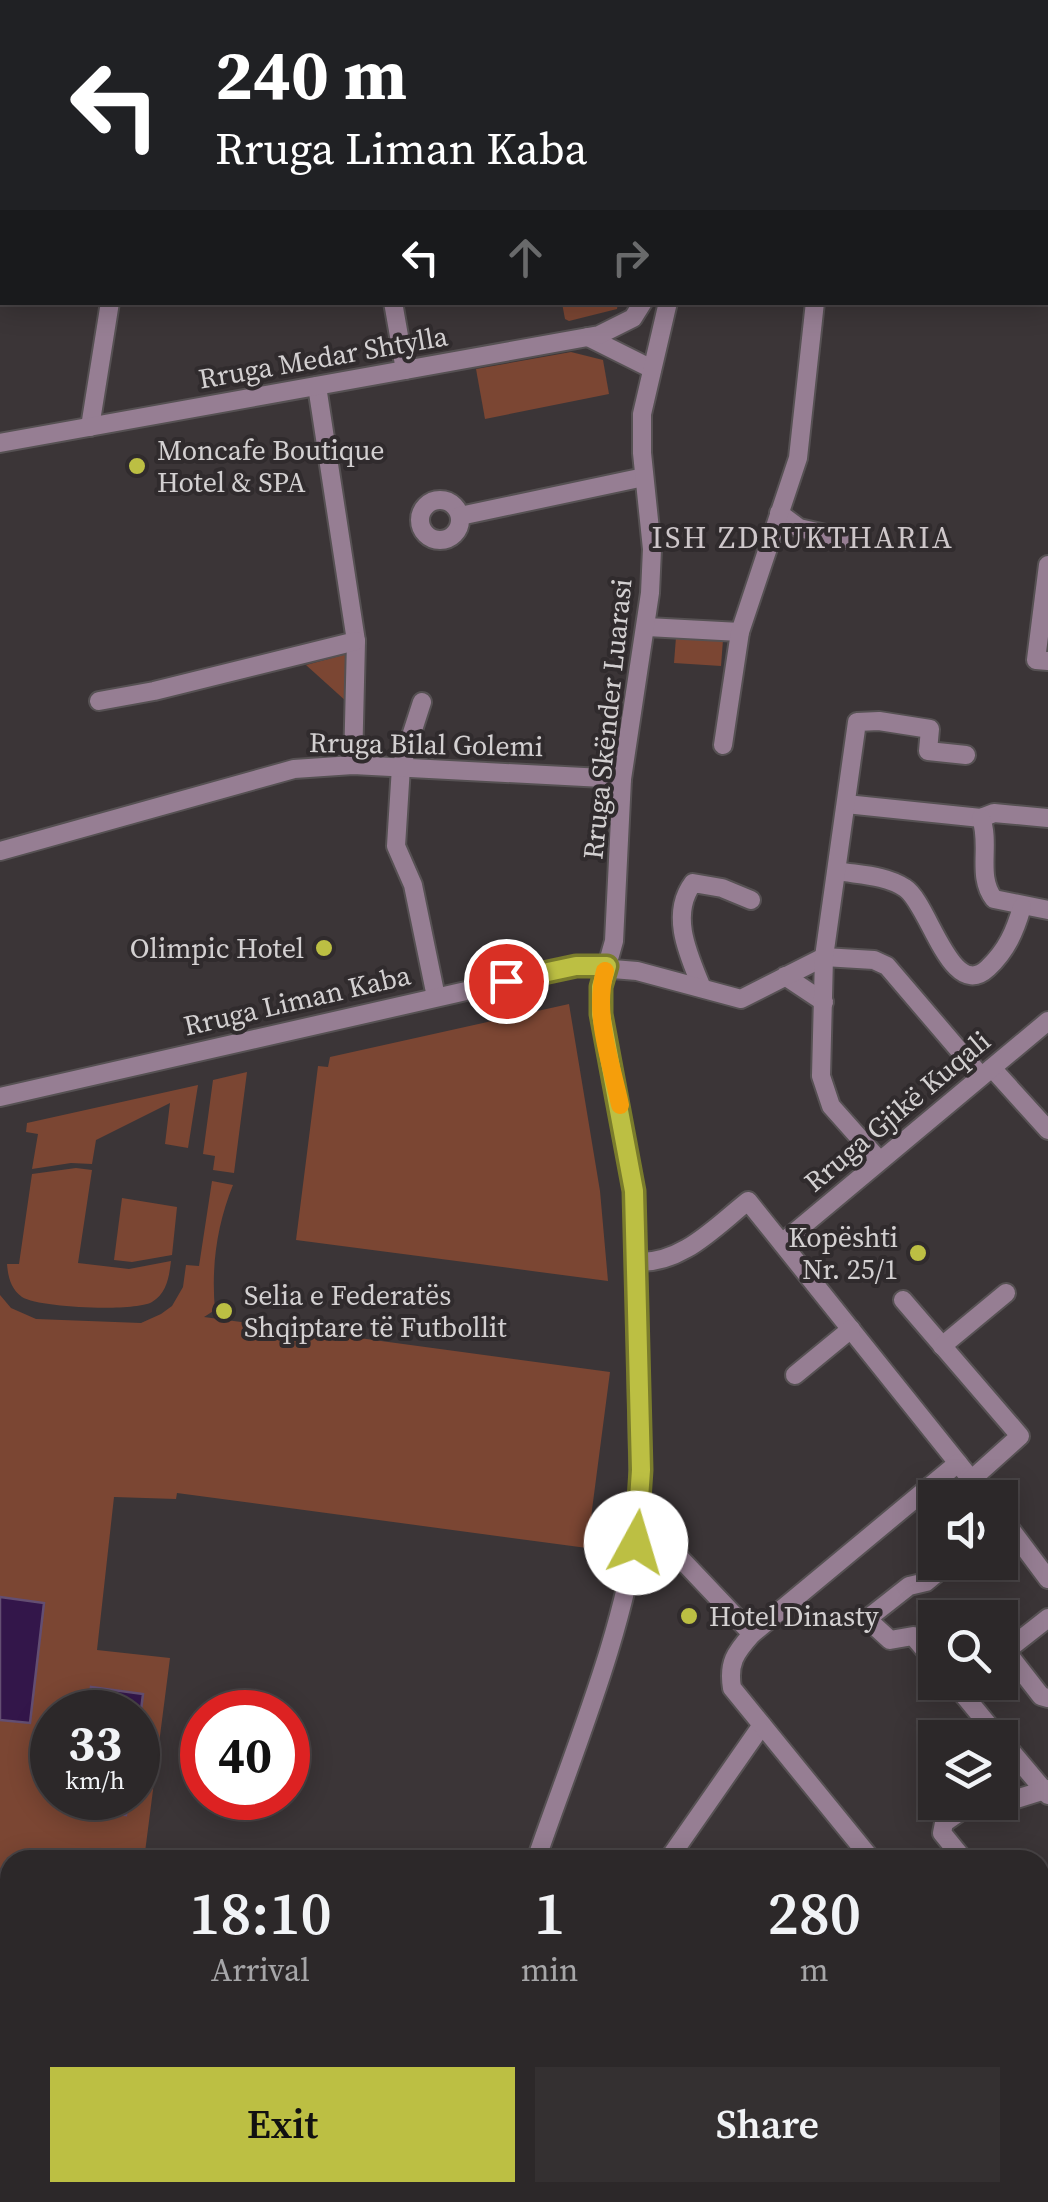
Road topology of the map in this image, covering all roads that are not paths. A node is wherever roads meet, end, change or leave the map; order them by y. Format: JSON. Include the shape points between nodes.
{"nodes":[{"id":1,"x":110,"y":305,"type":"edge"},
{"id":2,"x":394,"y":305,"type":"edge"},
{"id":3,"x":641,"y":305,"type":"edge"},
{"id":4,"x":667,"y":305,"type":"edge"},
{"id":5,"x":815,"y":305,"type":"edge"},
{"id":6,"x":588,"y":337,"type":"junction"},
{"id":7,"x":652,"y":369,"type":"junction"},
{"id":8,"x":405,"y":370,"type":"junction"},
{"id":9,"x":317,"y":386,"type":"junction"},
{"id":10,"x":90,"y":427,"type":"junction"},
{"id":11,"x":0,"y":443,"type":"edge"},
{"id":12,"x":644,"y":477,"type":"junction"},
{"id":13,"x":780,"y":513,"type":"junction"},
{"id":14,"x":460,"y":516,"type":"dead end"},
{"id":15,"x":847,"y":539,"type":"dead end"},
{"id":16,"x":1048,"y":565,"type":"edge"},
{"id":17,"x":646,"y":627,"type":"junction"},
{"id":18,"x":740,"y":632,"type":"junction"},
{"id":19,"x":356,"y":641,"type":"junction"},
{"id":20,"x":1042,"y":661,"type":"edge"},
{"id":21,"x":99,"y":701,"type":"dead end"},
{"id":22,"x":422,"y":702,"type":"dead end"},
{"id":23,"x":723,"y":746,"type":"dead end"},
{"id":24,"x":966,"y":755,"type":"dead end"},
{"id":25,"x":353,"y":765,"type":"junction"},
{"id":26,"x":401,"y":767,"type":"junction"},
{"id":27,"x":622,"y":779,"type":"junction"},
{"id":28,"x":846,"y":804,"type":"junction"},
{"id":29,"x":981,"y":818,"type":"junction"},
{"id":30,"x":1048,"y":818,"type":"edge"},
{"id":31,"x":0,"y":851,"type":"edge"},
{"id":32,"x":836,"y":872,"type":"junction"},
{"id":33,"x":751,"y":900,"type":"dead end"},
{"id":34,"x":1022,"y":907,"type":"junction"},
{"id":35,"x":1048,"y":910,"type":"edge"},
{"id":36,"x":824,"y":957,"type":"junction"},
{"id":37,"x":607,"y":966,"type":"junction"},
{"id":38,"x":786,"y":976,"type":"junction"},
{"id":39,"x":702,"y":988,"type":"junction"},
{"id":40,"x":436,"y":997,"type":"junction"},
{"id":41,"x":824,"y":1002,"type":"junction"},
{"id":42,"x":1048,"y":1021,"type":"edge"},
{"id":43,"x":987,"y":1072,"type":"junction"},
{"id":44,"x":0,"y":1097,"type":"edge"},
{"id":45,"x":1048,"y":1130,"type":"edge"},
{"id":46,"x":879,"y":1160,"type":"junction"},
{"id":47,"x":782,"y":1242,"type":"junction"},
{"id":48,"x":637,"y":1262,"type":"junction"},
{"id":49,"x":1006,"y":1292,"type":"dead end"},
{"id":50,"x":903,"y":1300,"type":"dead end"},
{"id":51,"x":851,"y":1329,"type":"junction"},
{"id":52,"x":942,"y":1346,"type":"junction"},
{"id":53,"x":796,"y":1375,"type":"dead end"},
{"id":54,"x":958,"y":1463,"type":"junction"},
{"id":55,"x":972,"y":1480,"type":"joint"},
{"id":56,"x":1018,"y":1540,"type":"edge"},
{"id":57,"x":636,"y":1543,"type":"junction"},
{"id":58,"x":1048,"y":1578,"type":"edge"},
{"id":59,"x":928,"y":1580,"type":"edge"},
{"id":60,"x":1048,"y":1618,"type":"edge"},
{"id":61,"x":752,"y":1634,"type":"junction"},
{"id":62,"x":918,"y":1642,"type":"edge"},
{"id":63,"x":1048,"y":1698,"type":"edge"},
{"id":64,"x":968,"y":1700,"type":"edge"},
{"id":65,"x":985,"y":1720,"type":"edge"},
{"id":66,"x":762,"y":1724,"type":"junction"},
{"id":67,"x":1018,"y":1759,"type":"edge"},
{"id":68,"x":1047,"y":1792,"type":"edge"},
{"id":69,"x":1018,"y":1797,"type":"edge"},
{"id":70,"x":948,"y":1820,"type":"edge"},
{"id":71,"x":539,"y":1850,"type":"edge"},
{"id":72,"x":675,"y":1850,"type":"edge"},
{"id":73,"x":864,"y":1850,"type":"edge"},
{"id":74,"x":956,"y":1850,"type":"edge"}],
"edges":[{"from":1,"to":10,"type":"street"},
{"from":2,"to":8,"type":"street"},
{"from":3,"to":6,"type":"street","name":"Rruga Medar Shtylla","via":[[624,325]]},
{"from":4,"to":7,"type":"street","name":"Rruga Skënder Luarasi"},
{"from":5,"to":13,"type":"street","via":[[798,458]]},
{"from":6,"to":7,"type":"street"},
{"from":6,"to":8,"type":"street","name":"Rruga Medar Shtylla"},
{"from":7,"to":12,"type":"street","name":"Rruga Skënder Luarasi","via":[[642,414]]},
{"from":8,"to":9,"type":"street","name":"Rruga Medar Shtylla"},
{"from":9,"to":10,"type":"street","name":"Rruga Medar Shtylla"},
{"from":9,"to":19,"type":"street"},
{"from":10,"to":11,"type":"street","name":"Rruga Medar Shtylla"},
{"from":12,"to":14,"type":"street"},
{"from":12,"to":17,"type":"street","name":"Rruga Skënder Luarasi","via":[[652,550]]},
{"from":13,"to":15,"type":"street","via":[[800,528]]},
{"from":13,"to":18,"type":"street"},
{"from":16,"to":20,"type":"street"},
{"from":17,"to":18,"type":"street"},
{"from":17,"to":27,"type":"street","name":"Rruga Skënder Luarasi"},
{"from":18,"to":23,"type":"street"},
{"from":19,"to":21,"type":"street"},
{"from":19,"to":25,"type":"street"},
{"from":22,"to":26,"type":"street"},
{"from":24,"to":28,"type":"street","via":[[928,751],[930,728],[857,722]]},
{"from":25,"to":26,"type":"street","name":"Rruga Bilal Golemi"},
{"from":25,"to":31,"type":"street","name":"Rruga Bilal Golemi","via":[[294,768]]},
{"from":26,"to":27,"type":"street","name":"Rruga Bilal Golemi"},
{"from":26,"to":40,"type":"street","via":[[396,846],[413,885]]},
{"from":27,"to":37,"type":"street","name":"Rruga Skënder Luarasi"},
{"from":28,"to":29,"type":"street"},
{"from":28,"to":32,"type":"street"},
{"from":29,"to":30,"type":"street"},
{"from":29,"to":34,"type":"street","via":[[986,888],[994,900]]},
{"from":32,"to":34,"type":"street","via":[[903,886],[916,897],[942,950],[971,976],[1000,957]]},
{"from":32,"to":36,"type":"street"},
{"from":33,"to":39,"type":"street","via":[[704,883],[693,883],[686,893],[682,936]]},
{"from":34,"to":35,"type":"street"},
{"from":36,"to":38,"type":"street","name":"Rruga Liman Kaba"},
{"from":36,"to":41,"type":"street"},
{"from":36,"to":43,"type":"street","via":[[887,966]]},
{"from":37,"to":39,"type":"street","name":"Rruga Liman Kaba"},
{"from":37,"to":40,"type":"street","name":"Rruga Liman Kaba","via":[[576,966]]},
{"from":37,"to":48,"type":"street","name":"Rruga Skënder Luarasi","via":[[601,1014],[634,1191]]},
{"from":38,"to":39,"type":"street","name":"Rruga Liman Kaba","via":[[741,999]]},
{"from":38,"to":41,"type":"street"},
{"from":40,"to":44,"type":"street","name":"Rruga Liman Kaba"},
{"from":41,"to":46,"type":"street","via":[[824,1092]]},
{"from":42,"to":43,"type":"street","name":"Rruga Gjikë Kuqali"},
{"from":43,"to":45,"type":"street"},
{"from":43,"to":46,"type":"street","name":"Rruga Gjikë Kuqali"},
{"from":46,"to":47,"type":"street","name":"Rruga Gjikë Kuqali"},
{"from":47,"to":48,"type":"street","via":[[748,1201],[687,1250],[656,1263]]},
{"from":47,"to":51,"type":"street"},
{"from":48,"to":57,"type":"street","name":"Rruga Skënder Luarasi"},
{"from":49,"to":52,"type":"street"},
{"from":50,"to":52,"type":"street"},
{"from":51,"to":53,"type":"street"},
{"from":51,"to":54,"type":"street"},
{"from":52,"to":55,"type":"street","via":[[1020,1436]]},
{"from":54,"to":55,"type":"street"},
{"from":54,"to":61,"type":"street"},
{"from":56,"to":58,"type":"street"},
{"from":57,"to":61,"type":"street","via":[[680,1558]]},
{"from":57,"to":71,"type":"street","name":"Rruga Skënder Luarasi"},
{"from":59,"to":62,"type":"street","via":[[909,1586],[866,1619],[890,1640],[913,1636]]},
{"from":60,"to":63,"type":"street","via":[[1006,1650]]},
{"from":61,"to":66,"type":"street","via":[[729,1669],[732,1688]]},
{"from":64,"to":65,"type":"street"},
{"from":66,"to":72,"type":"street"},
{"from":66,"to":73,"type":"street"},
{"from":67,"to":68,"type":"street"},
{"from":68,"to":69,"type":"street"},
{"from":70,"to":74,"type":"street","via":[[942,1833]]}]}
